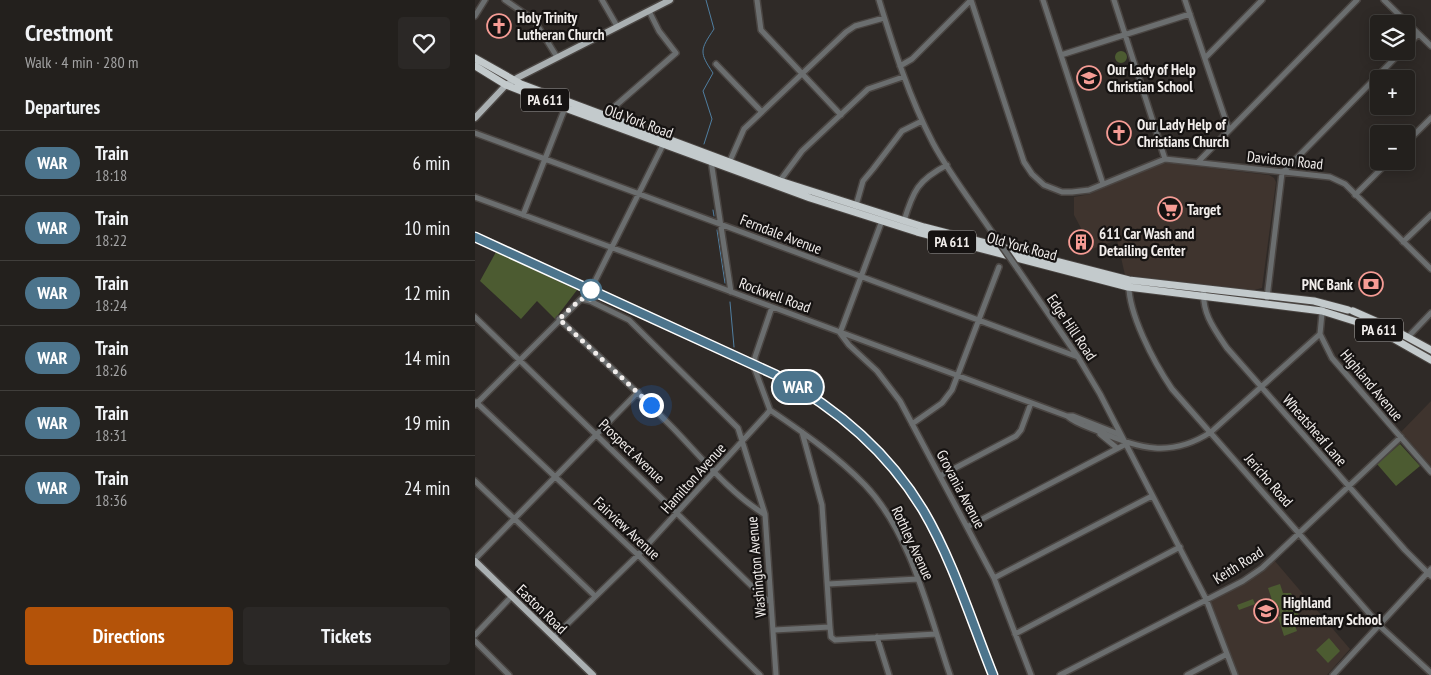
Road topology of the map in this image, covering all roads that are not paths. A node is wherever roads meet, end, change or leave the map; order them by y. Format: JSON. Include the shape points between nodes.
{"nodes":[{"id":1,"x":485,"y":0,"type":"edge"},
{"id":2,"x":505,"y":0,"type":"edge"},
{"id":3,"x":602,"y":0,"type":"edge"},
{"id":4,"x":671,"y":0,"type":"edge"},
{"id":5,"x":757,"y":0,"type":"edge"},
{"id":6,"x":879,"y":0,"type":"edge"},
{"id":7,"x":971,"y":0,"type":"edge"},
{"id":8,"x":1043,"y":0,"type":"edge"},
{"id":9,"x":1114,"y":0,"type":"edge"},
{"id":10,"x":1185,"y":0,"type":"edge"},
{"id":11,"x":1262,"y":0,"type":"edge"},
{"id":12,"x":1357,"y":0,"type":"edge"},
{"id":13,"x":1384,"y":0,"type":"edge"},
{"id":14,"x":649,"y":11,"type":"junction"},
{"id":15,"x":1190,"y":14,"type":"junction"},
{"id":16,"x":475,"y":16,"type":"edge"},
{"id":17,"x":884,"y":18,"type":"junction"},
{"id":18,"x":617,"y":26,"type":"junction"},
{"id":19,"x":1125,"y":34,"type":"junction"},
{"id":20,"x":1419,"y":34,"type":"junction"},
{"id":21,"x":1415,"y":38,"type":"edge"},
{"id":22,"x":1431,"y":46,"type":"edge"},
{"id":23,"x":1061,"y":55,"type":"junction"},
{"id":24,"x":557,"y":57,"type":"junction"},
{"id":25,"x":475,"y":58,"type":"edge"},
{"id":26,"x":1205,"y":58,"type":"junction"},
{"id":27,"x":1393,"y":60,"type":"edge"},
{"id":28,"x":716,"y":64,"type":"dead end"},
{"id":29,"x":475,"y":66,"type":"edge"},
{"id":30,"x":900,"y":66,"type":"junction"},
{"id":31,"x":802,"y":73,"type":"junction"},
{"id":32,"x":903,"y":76,"type":"junction"},
{"id":33,"x":513,"y":80,"type":"junction"},
{"id":34,"x":506,"y":85,"type":"junction"},
{"id":35,"x":565,"y":108,"type":"junction"},
{"id":36,"x":762,"y":112,"type":"junction"},
{"id":37,"x":841,"y":115,"type":"junction"},
{"id":38,"x":475,"y":118,"type":"edge"},
{"id":39,"x":1431,"y":118,"type":"edge"},
{"id":40,"x":606,"y":119,"type":"junction"},
{"id":41,"x":922,"y":121,"type":"junction"},
{"id":42,"x":1229,"y":130,"type":"junction"},
{"id":43,"x":475,"y":133,"type":"edge"},
{"id":44,"x":1415,"y":134,"type":"edge"},
{"id":45,"x":665,"y":141,"type":"junction"},
{"id":46,"x":1165,"y":159,"type":"junction"},
{"id":47,"x":546,"y":160,"type":"junction"},
{"id":48,"x":711,"y":161,"type":"junction"},
{"id":49,"x":1198,"y":162,"type":"junction"},
{"id":50,"x":729,"y":164,"type":"junction"},
{"id":51,"x":947,"y":165,"type":"junction"},
{"id":52,"x":1380,"y":170,"type":"edge"},
{"id":53,"x":1282,"y":173,"type":"junction"},
{"id":54,"x":778,"y":183,"type":"junction"},
{"id":55,"x":1103,"y":184,"type":"junction"},
{"id":56,"x":639,"y":194,"type":"junction"},
{"id":57,"x":1355,"y":195,"type":"junction"},
{"id":58,"x":475,"y":197,"type":"edge"},
{"id":59,"x":855,"y":208,"type":"junction"},
{"id":60,"x":523,"y":215,"type":"junction"},
{"id":61,"x":1431,"y":215,"type":"edge"},
{"id":62,"x":883,"y":218,"type":"junction"},
{"id":63,"x":904,"y":221,"type":"junction"},
{"id":64,"x":722,"y":225,"type":"junction"},
{"id":65,"x":1403,"y":242,"type":"junction"},
{"id":66,"x":611,"y":247,"type":"junction"},
{"id":67,"x":999,"y":267,"type":"dead end"},
{"id":68,"x":1431,"y":270,"type":"edge"},
{"id":69,"x":861,"y":278,"type":"junction"},
{"id":70,"x":596,"y":279,"type":"dead end"},
{"id":71,"x":1129,"y":283,"type":"junction"},
{"id":72,"x":1204,"y":288,"type":"junction"},
{"id":73,"x":731,"y":292,"type":"junction"},
{"id":74,"x":1267,"y":295,"type":"junction"},
{"id":75,"x":1203,"y":296,"type":"junction"},
{"id":76,"x":1323,"y":303,"type":"junction"},
{"id":77,"x":1267,"y":304,"type":"junction"},
{"id":78,"x":772,"y":307,"type":"junction"},
{"id":79,"x":1322,"y":311,"type":"junction"},
{"id":80,"x":1431,"y":313,"type":"edge"},
{"id":81,"x":475,"y":317,"type":"edge"},
{"id":82,"x":559,"y":319,"type":"junction"},
{"id":83,"x":979,"y":320,"type":"junction"},
{"id":84,"x":840,"y":332,"type":"junction"},
{"id":85,"x":1320,"y":334,"type":"junction"},
{"id":86,"x":1408,"y":337,"type":"junction"},
{"id":87,"x":1431,"y":350,"type":"edge"},
{"id":88,"x":1078,"y":357,"type":"junction"},
{"id":89,"x":1431,"y":360,"type":"edge"},
{"id":90,"x":519,"y":361,"type":"junction"},
{"id":91,"x":957,"y":376,"type":"junction"},
{"id":92,"x":1261,"y":387,"type":"junction"},
{"id":93,"x":638,"y":392,"type":"junction"},
{"id":94,"x":476,"y":403,"type":"edge"},
{"id":95,"x":1031,"y":403,"type":"junction"},
{"id":96,"x":770,"y":410,"type":"junction"},
{"id":97,"x":1067,"y":416,"type":"junction"},
{"id":98,"x":912,"y":424,"type":"junction"},
{"id":99,"x":1096,"y":430,"type":"junction"},
{"id":100,"x":803,"y":432,"type":"junction"},
{"id":101,"x":1211,"y":432,"type":"junction"},
{"id":102,"x":597,"y":435,"type":"junction"},
{"id":103,"x":1121,"y":435,"type":"junction"},
{"id":104,"x":1401,"y":438,"type":"junction"},
{"id":105,"x":742,"y":441,"type":"junction"},
{"id":106,"x":1126,"y":444,"type":"junction"},
{"id":107,"x":1117,"y":448,"type":"junction"},
{"id":108,"x":715,"y":471,"type":"junction"},
{"id":109,"x":1431,"y":472,"type":"edge"},
{"id":110,"x":940,"y":476,"type":"junction"},
{"id":111,"x":555,"y":478,"type":"junction"},
{"id":112,"x":475,"y":481,"type":"edge"},
{"id":113,"x":1349,"y":486,"type":"junction"},
{"id":114,"x":1152,"y":496,"type":"junction"},
{"id":115,"x":678,"y":513,"type":"junction"},
{"id":116,"x":765,"y":514,"type":"junction"},
{"id":117,"x":514,"y":519,"type":"junction"},
{"id":118,"x":967,"y":527,"type":"junction"},
{"id":119,"x":1299,"y":533,"type":"junction"},
{"id":120,"x":1179,"y":547,"type":"junction"},
{"id":121,"x":638,"y":555,"type":"junction"},
{"id":122,"x":475,"y":560,"type":"edge"},
{"id":123,"x":1430,"y":572,"type":"edge"},
{"id":124,"x":918,"y":578,"type":"junction"},
{"id":125,"x":994,"y":578,"type":"junction"},
{"id":126,"x":828,"y":584,"type":"junction"},
{"id":127,"x":595,"y":596,"type":"junction"},
{"id":128,"x":511,"y":597,"type":"junction"},
{"id":129,"x":1206,"y":599,"type":"junction"},
{"id":130,"x":771,"y":602,"type":"junction"},
{"id":131,"x":1380,"y":625,"type":"junction"},
{"id":132,"x":831,"y":627,"type":"junction"},
{"id":133,"x":774,"y":630,"type":"junction"},
{"id":134,"x":936,"y":634,"type":"junction"},
{"id":135,"x":1015,"y":634,"type":"junction"},
{"id":136,"x":475,"y":635,"type":"edge"},
{"id":137,"x":554,"y":637,"type":"junction"},
{"id":138,"x":877,"y":637,"type":"junction"},
{"id":139,"x":475,"y":641,"type":"edge"},
{"id":140,"x":1227,"y":654,"type":"junction"},
{"id":141,"x":1431,"y":673,"type":"edge"},
{"id":142,"x":588,"y":674,"type":"edge"},
{"id":143,"x":509,"y":675,"type":"edge"},
{"id":144,"x":760,"y":675,"type":"edge"},
{"id":145,"x":776,"y":675,"type":"edge"},
{"id":146,"x":889,"y":675,"type":"edge"},
{"id":147,"x":949,"y":675,"type":"edge"},
{"id":148,"x":1031,"y":675,"type":"edge"},
{"id":149,"x":1060,"y":675,"type":"edge"},
{"id":150,"x":1187,"y":675,"type":"edge"},
{"id":151,"x":1235,"y":675,"type":"edge"},
{"id":152,"x":1333,"y":675,"type":"edge"}],
"edges":[{"from":1,"to":16,"type":"street"},
{"from":2,"to":24,"type":"street","via":[[534,20]]},
{"from":3,"to":18,"type":"street"},
{"from":4,"to":14,"type":"main road"},
{"from":5,"to":31,"type":"street","via":[[761,30]]},
{"from":6,"to":17,"type":"street","name":"Edge Hill Road"},
{"from":7,"to":30,"type":"street","via":[[912,59]]},
{"from":7,"to":55,"type":"street","name":"Davidson Road","via":[[1027,166],[1044,185],[1062,192],[1081,192]]},
{"from":8,"to":23,"type":"street"},
{"from":9,"to":19,"type":"street"},
{"from":10,"to":15,"type":"street"},
{"from":11,"to":26,"type":"street"},
{"from":12,"to":42,"type":"street"},
{"from":13,"to":20,"type":"street"},
{"from":14,"to":18,"type":"main road"},
{"from":14,"to":40,"type":"street","via":[[676,53]]},
{"from":15,"to":19,"type":"street"},
{"from":15,"to":26,"type":"street"},
{"from":17,"to":30,"type":"street","name":"Edge Hill Road"},
{"from":17,"to":31,"type":"street","via":[[851,28]]},
{"from":18,"to":24,"type":"main road"},
{"from":19,"to":23,"type":"street"},
{"from":19,"to":46,"type":"street"},
{"from":20,"to":21,"type":"street"},
{"from":20,"to":22,"type":"street"},
{"from":23,"to":55,"type":"street"},
{"from":24,"to":33,"type":"main road"},
{"from":25,"to":33,"type":"highway","name":"Old York Road","number":"PA 611"},
{"from":26,"to":42,"type":"street"},
{"from":27,"to":53,"type":"street"},
{"from":28,"to":36,"type":"street"},
{"from":29,"to":34,"type":"highway","name":"Old York Road","number":"PA 611"},
{"from":30,"to":32,"type":"street","name":"Edge Hill Road"},
{"from":31,"to":36,"type":"street"},
{"from":31,"to":37,"type":"street"},
{"from":32,"to":37,"type":"street","via":[[872,87]]},
{"from":32,"to":41,"type":"street","name":"Edge Hill Road"},
{"from":33,"to":34,"type":"main road"},
{"from":33,"to":40,"type":"highway","name":"Old York Road","number":"PA 611"},
{"from":34,"to":35,"type":"highway","name":"Old York Road","number":"PA 611"},
{"from":34,"to":38,"type":"main road"},
{"from":35,"to":40,"type":"highway","name":"Old York Road","number":"PA 611"},
{"from":35,"to":47,"type":"street"},
{"from":36,"to":50,"type":"street","via":[[742,132]]},
{"from":37,"to":54,"type":"street","via":[[802,151]]},
{"from":39,"to":44,"type":"street"},
{"from":40,"to":45,"type":"highway","name":"Old York Road","number":"PA 611"},
{"from":41,"to":51,"type":"street","name":"Edge Hill Road"},
{"from":41,"to":59,"type":"street","via":[[902,131],[863,181]]},
{"from":42,"to":49,"type":"street"},
{"from":43,"to":47,"type":"street","name":"Ferndale Avenue"},
{"from":45,"to":48,"type":"highway","name":"Old York Road","number":"PA 611"},
{"from":45,"to":50,"type":"highway","name":"Old York Road","number":"PA 611"},
{"from":45,"to":56,"type":"street"},
{"from":46,"to":49,"type":"street","name":"Davidson Road"},
{"from":46,"to":55,"type":"street","name":"Davidson Road"},
{"from":47,"to":56,"type":"street","name":"Ferndale Avenue"},
{"from":47,"to":60,"type":"street"},
{"from":48,"to":50,"type":"highway","name":"Old York Road","number":"PA 611"},
{"from":48,"to":64,"type":"street"},
{"from":49,"to":53,"type":"street","name":"Davidson Road"},
{"from":50,"to":54,"type":"highway","name":"Old York Road","number":"PA 611"},
{"from":51,"to":63,"type":"street","via":[[924,178]]},
{"from":51,"to":88,"type":"street","name":"Edge Hill Road","bridge":true},
{"from":52,"to":57,"type":"street"},
{"from":53,"to":57,"type":"street","name":"Davidson Road","via":[[1338,180]]},
{"from":53,"to":74,"type":"street"},
{"from":54,"to":59,"type":"highway","name":"Old York Road","number":"PA 611"},
{"from":56,"to":64,"type":"street","name":"Ferndale Avenue"},
{"from":56,"to":66,"type":"street"},
{"from":57,"to":65,"type":"street","name":"Davidson Road"},
{"from":58,"to":60,"type":"street","name":"Rockwell Road"},
{"from":59,"to":62,"type":"highway","name":"Old York Road","number":"PA 611"},
{"from":60,"to":66,"type":"street","name":"Rockwell Road"},
{"from":61,"to":65,"type":"street"},
{"from":62,"to":63,"type":"highway","name":"Old York Road","number":"PA 611"},
{"from":62,"to":69,"type":"street"},
{"from":62,"to":71,"type":"highway","name":"Old York Road","number":"PA 611","via":[[967,246]]},
{"from":63,"to":71,"type":"highway","name":"Old York Road","number":"PA 611"},
{"from":64,"to":69,"type":"street","name":"Ferndale Avenue"},
{"from":64,"to":73,"type":"street"},
{"from":65,"to":68,"type":"street","name":"Davidson Road"},
{"from":66,"to":70,"type":"street"},
{"from":66,"to":73,"type":"street","name":"Rockwell Road"},
{"from":67,"to":83,"type":"street"},
{"from":69,"to":83,"type":"street","name":"Ferndale Avenue"},
{"from":69,"to":84,"type":"street"},
{"from":71,"to":72,"type":"highway","name":"Old York Road","number":"PA 611"},
{"from":71,"to":75,"type":"highway","name":"Old York Road","number":"PA 611"},
{"from":71,"to":101,"type":"street","name":"Jericho Road","via":[[1146,346],[1159,371]]},
{"from":72,"to":74,"type":"highway","name":"Old York Road","number":"PA 611"},
{"from":72,"to":75,"type":"street","name":"Wheatsheaf Lane"},
{"from":73,"to":78,"type":"street","name":"Rockwell Road"},
{"from":74,"to":76,"type":"highway","name":"Old York Road","number":"PA 611"},
{"from":74,"to":77,"type":"street"},
{"from":75,"to":77,"type":"highway","name":"Old York Road","number":"PA 611"},
{"from":75,"to":92,"type":"street","name":"Wheatsheaf Lane","via":[[1204,307],[1214,329]]},
{"from":76,"to":79,"type":"street"},
{"from":76,"to":86,"type":"highway","name":"Old York Road","number":"PA 611","via":[[1351,310]]},
{"from":77,"to":79,"type":"highway","name":"Old York Road","number":"PA 611"},
{"from":78,"to":84,"type":"street","name":"Rockwell Road"},
{"from":78,"to":96,"type":"street","via":[[754,367]]},
{"from":79,"to":85,"type":"street"},
{"from":79,"to":89,"type":"highway","name":"Old York Road","number":"PA 611","via":[[1373,327]]},
{"from":80,"to":86,"type":"street"},
{"from":81,"to":90,"type":"street","name":"Prospect Avenue"},
{"from":82,"to":90,"type":"street"},
{"from":82,"to":93,"type":"street"},
{"from":82,"to":105,"type":"street","name":"Washington Avenue","via":[[581,299],[590,300],[629,320],[736,424]]},
{"from":83,"to":88,"type":"street","name":"Ferndale Avenue"},
{"from":83,"to":91,"type":"street"},
{"from":84,"to":91,"type":"street","name":"Rockwell Road"},
{"from":84,"to":98,"type":"street","name":"Grovania Avenue","via":[[877,371]]},
{"from":85,"to":92,"type":"street","name":"Rockwell Road"},
{"from":85,"to":104,"type":"street","name":"Highland Avenue","via":[[1341,370]]},
{"from":86,"to":87,"type":"highway","name":"Old York Road","number":"PA 611"},
{"from":88,"to":103,"type":"street","name":"Edge Hill Road"},
{"from":90,"to":94,"type":"street"},
{"from":90,"to":102,"type":"street","name":"Prospect Avenue"},
{"from":91,"to":95,"type":"street","name":"Rockwell Road"},
{"from":91,"to":98,"type":"street","via":[[942,404]]},
{"from":92,"to":101,"type":"street","name":"Rockwell Road"},
{"from":92,"to":113,"type":"street","name":"Wheatsheaf Lane"},
{"from":93,"to":102,"type":"street"},
{"from":93,"to":108,"type":"street"},
{"from":94,"to":111,"type":"street","name":"Fairview Avenue"},
{"from":95,"to":97,"type":"street","name":"Rockwell Road"},
{"from":95,"to":110,"type":"street","via":[[1016,436]]},
{"from":96,"to":100,"type":"street","name":"Rothley Avenue"},
{"from":96,"to":105,"type":"street","name":"Hamilton Avenue"},
{"from":97,"to":99,"type":"street","name":"Rockwell Road"},
{"from":97,"to":103,"type":"street","name":"Rockwell Road"},
{"from":98,"to":110,"type":"street","name":"Grovania Avenue"},
{"from":99,"to":106,"type":"street","name":"Rockwell Road"},
{"from":99,"to":107,"type":"street","name":"Rockwell Road"},
{"from":100,"to":124,"type":"street","name":"Rothley Avenue","via":[[843,464],[880,503]]},
{"from":100,"to":126,"type":"street","via":[[822,506]]},
{"from":101,"to":106,"type":"street","name":"Rockwell Road","via":[[1195,442],[1171,450]]},
{"from":101,"to":119,"type":"street","name":"Jericho Road"},
{"from":102,"to":111,"type":"street"},
{"from":102,"to":115,"type":"street","name":"Prospect Avenue"},
{"from":103,"to":106,"type":"street","name":"Edge Hill Road"},
{"from":104,"to":109,"type":"street","name":"Highland Avenue"},
{"from":104,"to":113,"type":"street","name":"Keith Road"},
{"from":105,"to":108,"type":"street","name":"Hamilton Avenue"},
{"from":105,"to":116,"type":"street","name":"Washington Avenue"},
{"from":106,"to":107,"type":"street"},
{"from":106,"to":114,"type":"street","name":"Edge Hill Road"},
{"from":107,"to":118,"type":"street"},
{"from":108,"to":115,"type":"street","name":"Hamilton Avenue"},
{"from":108,"to":116,"type":"street","via":[[754,508]]},
{"from":110,"to":118,"type":"street","name":"Grovania Avenue"},
{"from":111,"to":117,"type":"street"},
{"from":111,"to":121,"type":"street","name":"Fairview Avenue"},
{"from":112,"to":117,"type":"street"},
{"from":113,"to":119,"type":"street","name":"Keith Road"},
{"from":113,"to":123,"type":"street","name":"Wheatsheaf Lane","via":[[1405,550]]},
{"from":114,"to":120,"type":"street","name":"Edge Hill Road"},
{"from":114,"to":125,"type":"street"},
{"from":115,"to":121,"type":"street","name":"Hamilton Avenue"},
{"from":115,"to":130,"type":"street","name":"Prospect Avenue"},
{"from":116,"to":130,"type":"street","name":"Washington Avenue"},
{"from":117,"to":122,"type":"street"},
{"from":117,"to":127,"type":"street"},
{"from":118,"to":125,"type":"street","name":"Grovania Avenue"},
{"from":119,"to":129,"type":"street","name":"Keith Road","via":[[1243,581]]},
{"from":119,"to":131,"type":"street","name":"Jericho Road"},
{"from":120,"to":129,"type":"street","name":"Edge Hill Road"},
{"from":120,"to":135,"type":"street"},
{"from":121,"to":127,"type":"street","name":"Hamilton Avenue"},
{"from":121,"to":144,"type":"street","name":"Fairview Avenue"},
{"from":122,"to":128,"type":"main road","name":"Easton Road"},
{"from":123,"to":131,"type":"street"},
{"from":124,"to":126,"type":"street"},
{"from":124,"to":134,"type":"street","name":"Rothley Avenue"},
{"from":125,"to":135,"type":"street","name":"Grovania Avenue"},
{"from":126,"to":132,"type":"street"},
{"from":127,"to":137,"type":"street","name":"Hamilton Avenue"},
{"from":128,"to":136,"type":"street"},
{"from":128,"to":137,"type":"main road","name":"Easton Road"},
{"from":129,"to":140,"type":"street","name":"Edge Hill Road"},
{"from":129,"to":149,"type":"street","name":"Keith Road"},
{"from":130,"to":133,"type":"street","name":"Washington Avenue"},
{"from":131,"to":141,"type":"street","name":"Jericho Road"},
{"from":131,"to":152,"type":"street"},
{"from":132,"to":133,"type":"street"},
{"from":132,"to":138,"type":"street","via":[[833,639]]},
{"from":133,"to":145,"type":"street","name":"Washington Avenue"},
{"from":134,"to":138,"type":"street"},
{"from":134,"to":147,"type":"street","name":"Rothley Avenue"},
{"from":135,"to":148,"type":"street","name":"Grovania Avenue"},
{"from":137,"to":142,"type":"main road","name":"Easton Road"},
{"from":138,"to":146,"type":"street"},
{"from":139,"to":143,"type":"street"},
{"from":140,"to":150,"type":"street"},
{"from":140,"to":151,"type":"street","name":"Edge Hill Road"}]}
